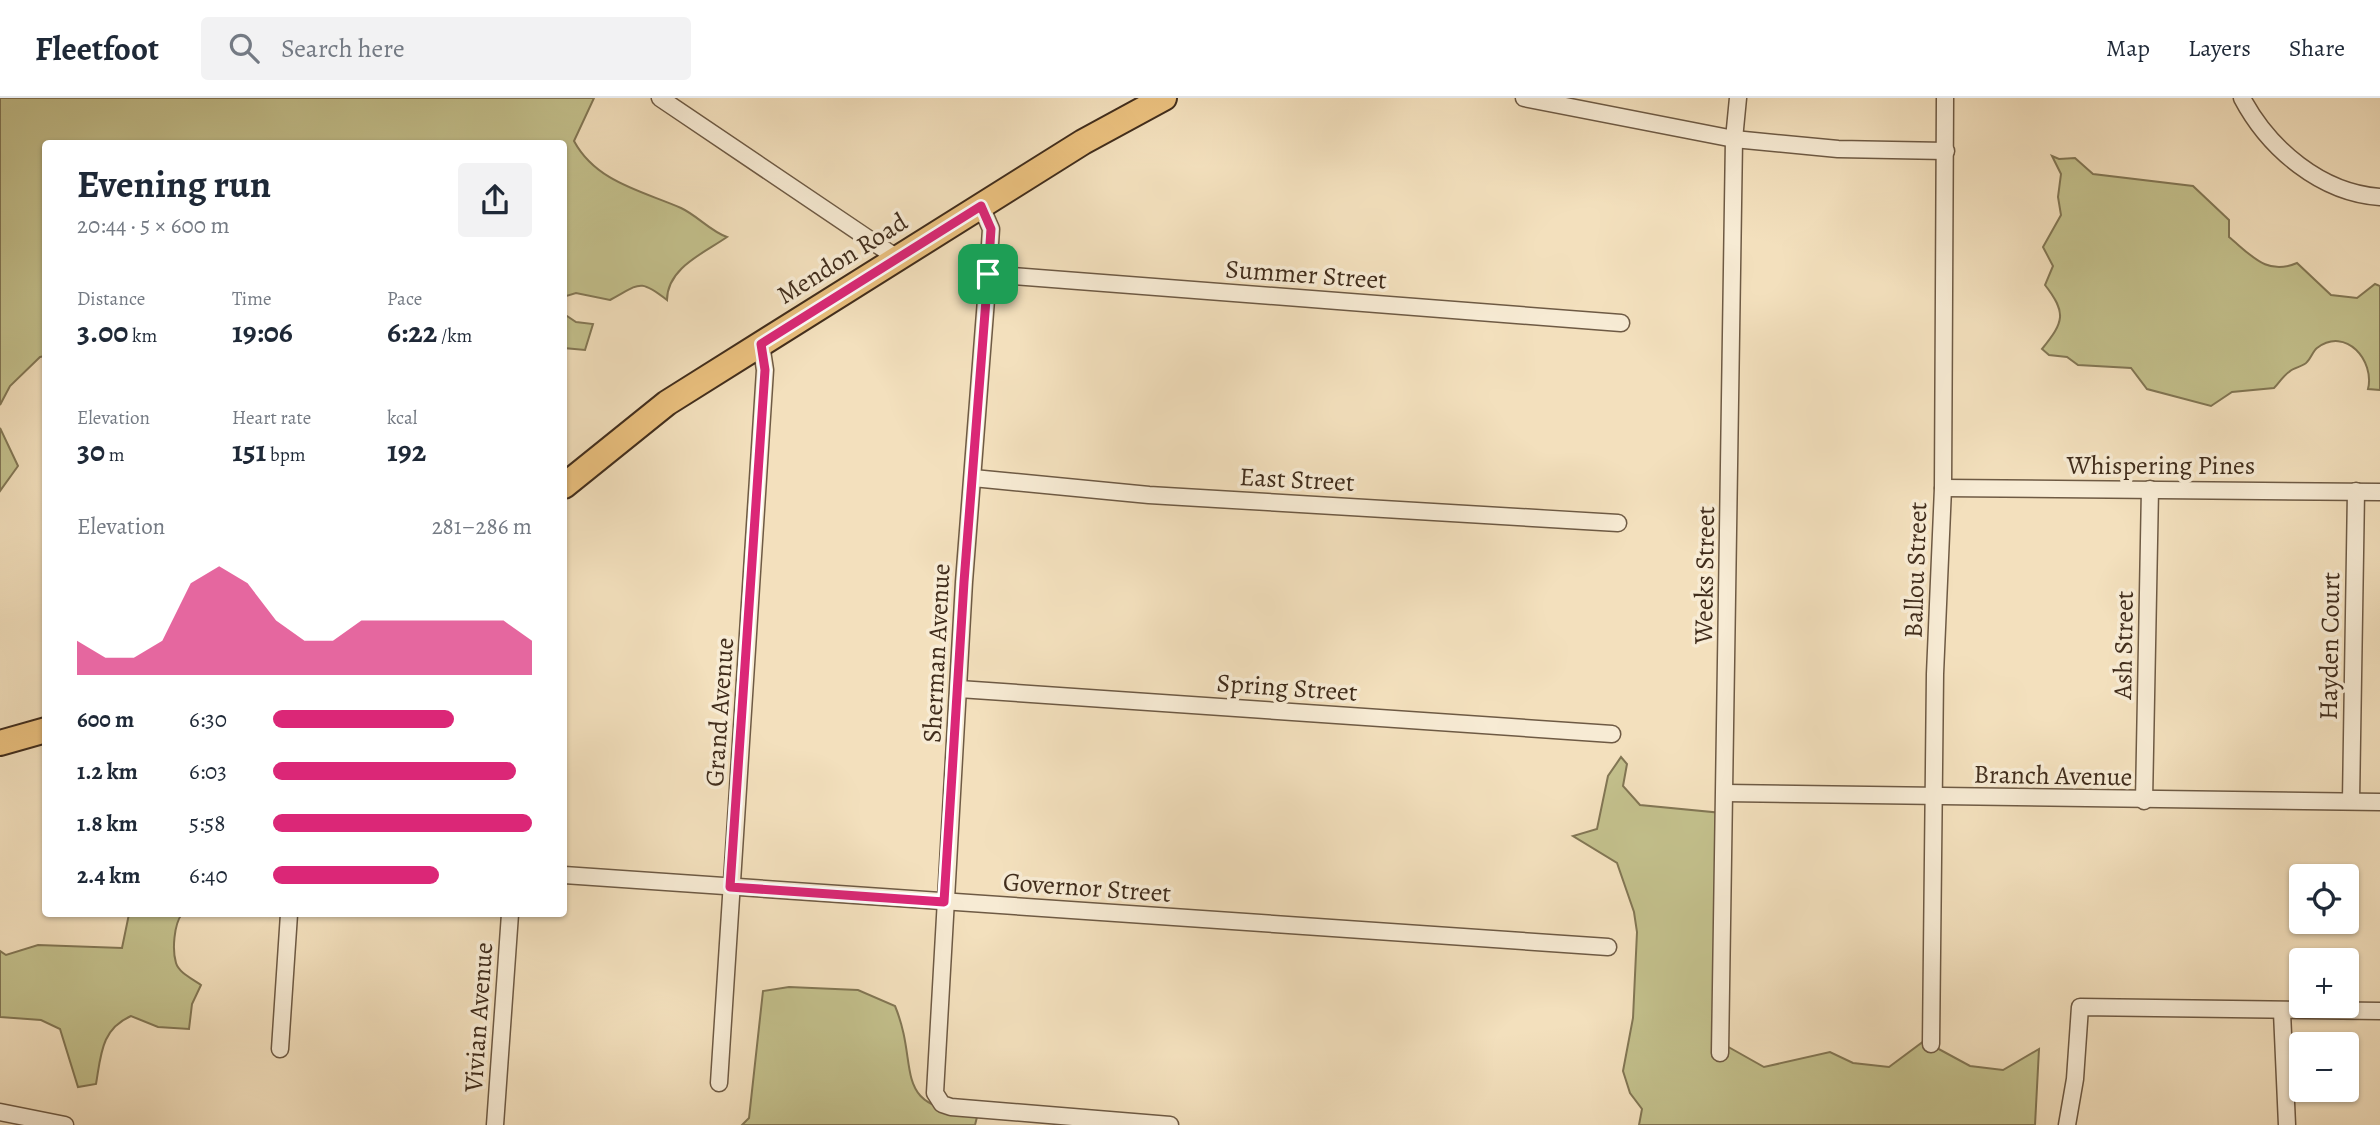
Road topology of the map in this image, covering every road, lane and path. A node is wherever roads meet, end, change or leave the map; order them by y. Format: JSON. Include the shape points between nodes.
{"nodes":[{"id":1,"x":660,"y":98,"type":"edge"},
{"id":2,"x":1164,"y":98,"type":"edge"},
{"id":3,"x":1524,"y":98,"type":"edge"},
{"id":4,"x":1738,"y":98,"type":"edge"},
{"id":5,"x":1945,"y":98,"type":"edge"},
{"id":6,"x":2242,"y":98,"type":"edge"},
{"id":7,"x":1734,"y":139,"type":"junction"},
{"id":8,"x":1946,"y":151,"type":"junction"},
{"id":9,"x":2380,"y":197,"type":"edge"},
{"id":10,"x":981,"y":206,"type":"junction"},
{"id":11,"x":897,"y":258,"type":"junction"},
{"id":12,"x":988,"y":274,"type":"junction"},
{"id":13,"x":1621,"y":323,"type":"dead end"},
{"id":14,"x":761,"y":344,"type":"junction"},
{"id":15,"x":973,"y":478,"type":"junction"},
{"id":16,"x":567,"y":484,"type":"edge"},
{"id":17,"x":1942,"y":488,"type":"junction"},
{"id":18,"x":2150,"y":489,"type":"junction"},
{"id":19,"x":2356,"y":491,"type":"junction"},
{"id":20,"x":2380,"y":492,"type":"edge"},
{"id":21,"x":1618,"y":523,"type":"dead end"},
{"id":22,"x":959,"y":689,"type":"junction"},
{"id":23,"x":42,"y":731,"type":"edge"},
{"id":24,"x":1612,"y":734,"type":"dead end"},
{"id":25,"x":0,"y":743,"type":"edge"},
{"id":26,"x":1725,"y":793,"type":"junction"},
{"id":27,"x":1933,"y":798,"type":"junction"},
{"id":28,"x":2144,"y":801,"type":"junction"},
{"id":29,"x":2351,"y":801,"type":"junction"},
{"id":30,"x":2380,"y":802,"type":"edge"},
{"id":31,"x":567,"y":875,"type":"edge"},
{"id":32,"x":730,"y":887,"type":"junction"},
{"id":33,"x":944,"y":902,"type":"junction"},
{"id":34,"x":289,"y":917,"type":"edge"},
{"id":35,"x":510,"y":917,"type":"edge"},
{"id":36,"x":1608,"y":947,"type":"dead end"},
{"id":37,"x":2380,"y":1011,"type":"edge"},
{"id":38,"x":2282,"y":1012,"type":"junction"},
{"id":39,"x":1931,"y":1044,"type":"dead end"},
{"id":40,"x":280,"y":1049,"type":"dead end"},
{"id":41,"x":1720,"y":1053,"type":"dead end"},
{"id":42,"x":719,"y":1083,"type":"dead end"},
{"id":43,"x":0,"y":1112,"type":"edge"},
{"id":44,"x":65,"y":1125,"type":"edge"},
{"id":45,"x":495,"y":1125,"type":"edge"},
{"id":46,"x":1170,"y":1125,"type":"edge"},
{"id":47,"x":2067,"y":1125,"type":"edge"},
{"id":48,"x":2287,"y":1125,"type":"edge"}],
"edges":[{"from":1,"to":11,"type":"street"},
{"from":2,"to":10,"type":"main road","name":"Mendon Road"},
{"from":3,"to":7,"type":"street"},
{"from":4,"to":7,"type":"street","name":"Weeks Street"},
{"from":5,"to":8,"type":"street","name":"Ballou Street"},
{"from":6,"to":9,"type":"street","via":[[2291,159],[2341,190]]},
{"from":7,"to":8,"type":"street","via":[[1838,149]]},
{"from":7,"to":26,"type":"street","name":"Weeks Street"},
{"from":8,"to":17,"type":"street","name":"Ballou Street"},
{"from":10,"to":11,"type":"main road","name":"Mendon Road"},
{"from":10,"to":12,"type":"street","name":"Sherman Avenue","via":[[991,229]]},
{"from":11,"to":14,"type":"main road","name":"Mendon Road"},
{"from":12,"to":13,"type":"street","name":"Summer Street"},
{"from":12,"to":15,"type":"street","name":"Sherman Avenue"},
{"from":14,"to":16,"type":"main road","name":"Mendon Road","via":[[667,403]]},
{"from":14,"to":32,"type":"street","name":"Grand Avenue","via":[[765,370]]},
{"from":15,"to":21,"type":"street","name":"East Street","via":[[1149,495]]},
{"from":15,"to":22,"type":"street","name":"Sherman Avenue"},
{"from":17,"to":18,"type":"street","name":"Whispering Pines"},
{"from":17,"to":27,"type":"street","name":"Ballou Street"},
{"from":18,"to":19,"type":"street","name":"Whispering Pines"},
{"from":18,"to":28,"type":"street","name":"Ash Street"},
{"from":19,"to":20,"type":"street","name":"Whispering Pines"},
{"from":19,"to":29,"type":"street","name":"Hayden Court"},
{"from":22,"to":24,"type":"street","name":"Spring Street"},
{"from":22,"to":33,"type":"street","name":"Sherman Avenue"},
{"from":23,"to":25,"type":"main road"},
{"from":26,"to":27,"type":"street","name":"Branch Avenue"},
{"from":26,"to":41,"type":"street","name":"Weeks Street"},
{"from":27,"to":28,"type":"street","name":"Branch Avenue"},
{"from":27,"to":39,"type":"street","name":"Ballou Street"},
{"from":28,"to":29,"type":"street","name":"Branch Avenue"},
{"from":29,"to":30,"type":"street","name":"Branch Avenue"},
{"from":31,"to":32,"type":"street","name":"Governor Street"},
{"from":32,"to":33,"type":"street","name":"Governor Street"},
{"from":32,"to":42,"type":"street","name":"Grand Avenue"},
{"from":33,"to":36,"type":"street","name":"Governor Street"},
{"from":33,"to":46,"type":"street","name":"Sherman Avenue","via":[[934,1077],[935,1093],[942,1104]]},
{"from":34,"to":40,"type":"street"},
{"from":35,"to":45,"type":"street","name":"Vivian Avenue"},
{"from":37,"to":38,"type":"street"},
{"from":38,"to":47,"type":"street","via":[[2080,1007]]},
{"from":38,"to":48,"type":"street"},
{"from":43,"to":44,"type":"street"}]}
